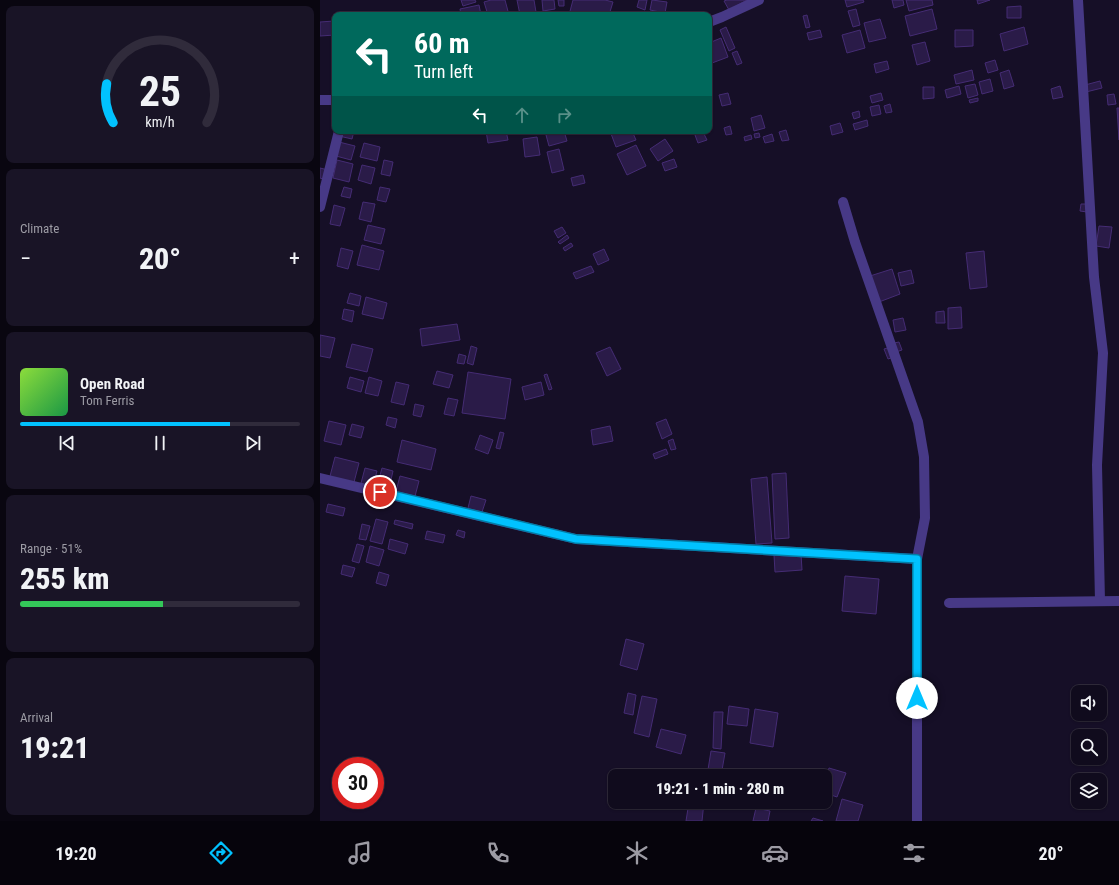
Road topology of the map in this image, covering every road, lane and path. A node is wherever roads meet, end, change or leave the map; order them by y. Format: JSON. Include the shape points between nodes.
{"nodes":[{"id":1,"x":759,"y":0,"type":"edge"},
{"id":2,"x":1078,"y":0,"type":"edge"},
{"id":3,"x":712,"y":21,"type":"edge"},
{"id":4,"x":320,"y":100,"type":"edge"},
{"id":5,"x":332,"y":100,"type":"edge"},
{"id":6,"x":338,"y":134,"type":"edge"},
{"id":7,"x":843,"y":202,"type":"dead end"},
{"id":8,"x":320,"y":207,"type":"edge"},
{"id":9,"x":320,"y":478,"type":"edge"},
{"id":10,"x":917,"y":559,"type":"junction"},
{"id":11,"x":1100,"y":601,"type":"junction"},
{"id":12,"x":1119,"y":601,"type":"edge"},
{"id":13,"x":949,"y":603,"type":"dead end"},
{"id":14,"x":917,"y":821,"type":"edge"}],
"edges":[{"from":1,"to":3,"type":"street"},
{"from":2,"to":11,"type":"street","via":[[1094,277],[1103,353],[1097,465]]},
{"from":4,"to":5,"type":"street"},
{"from":6,"to":8,"type":"street"},
{"from":7,"to":10,"type":"street","via":[[918,422],[924,457],[925,518]]},
{"from":9,"to":10,"type":"street","via":[[576,539]]},
{"from":10,"to":14,"type":"street"},
{"from":11,"to":12,"type":"street"},
{"from":11,"to":13,"type":"street"}]}
